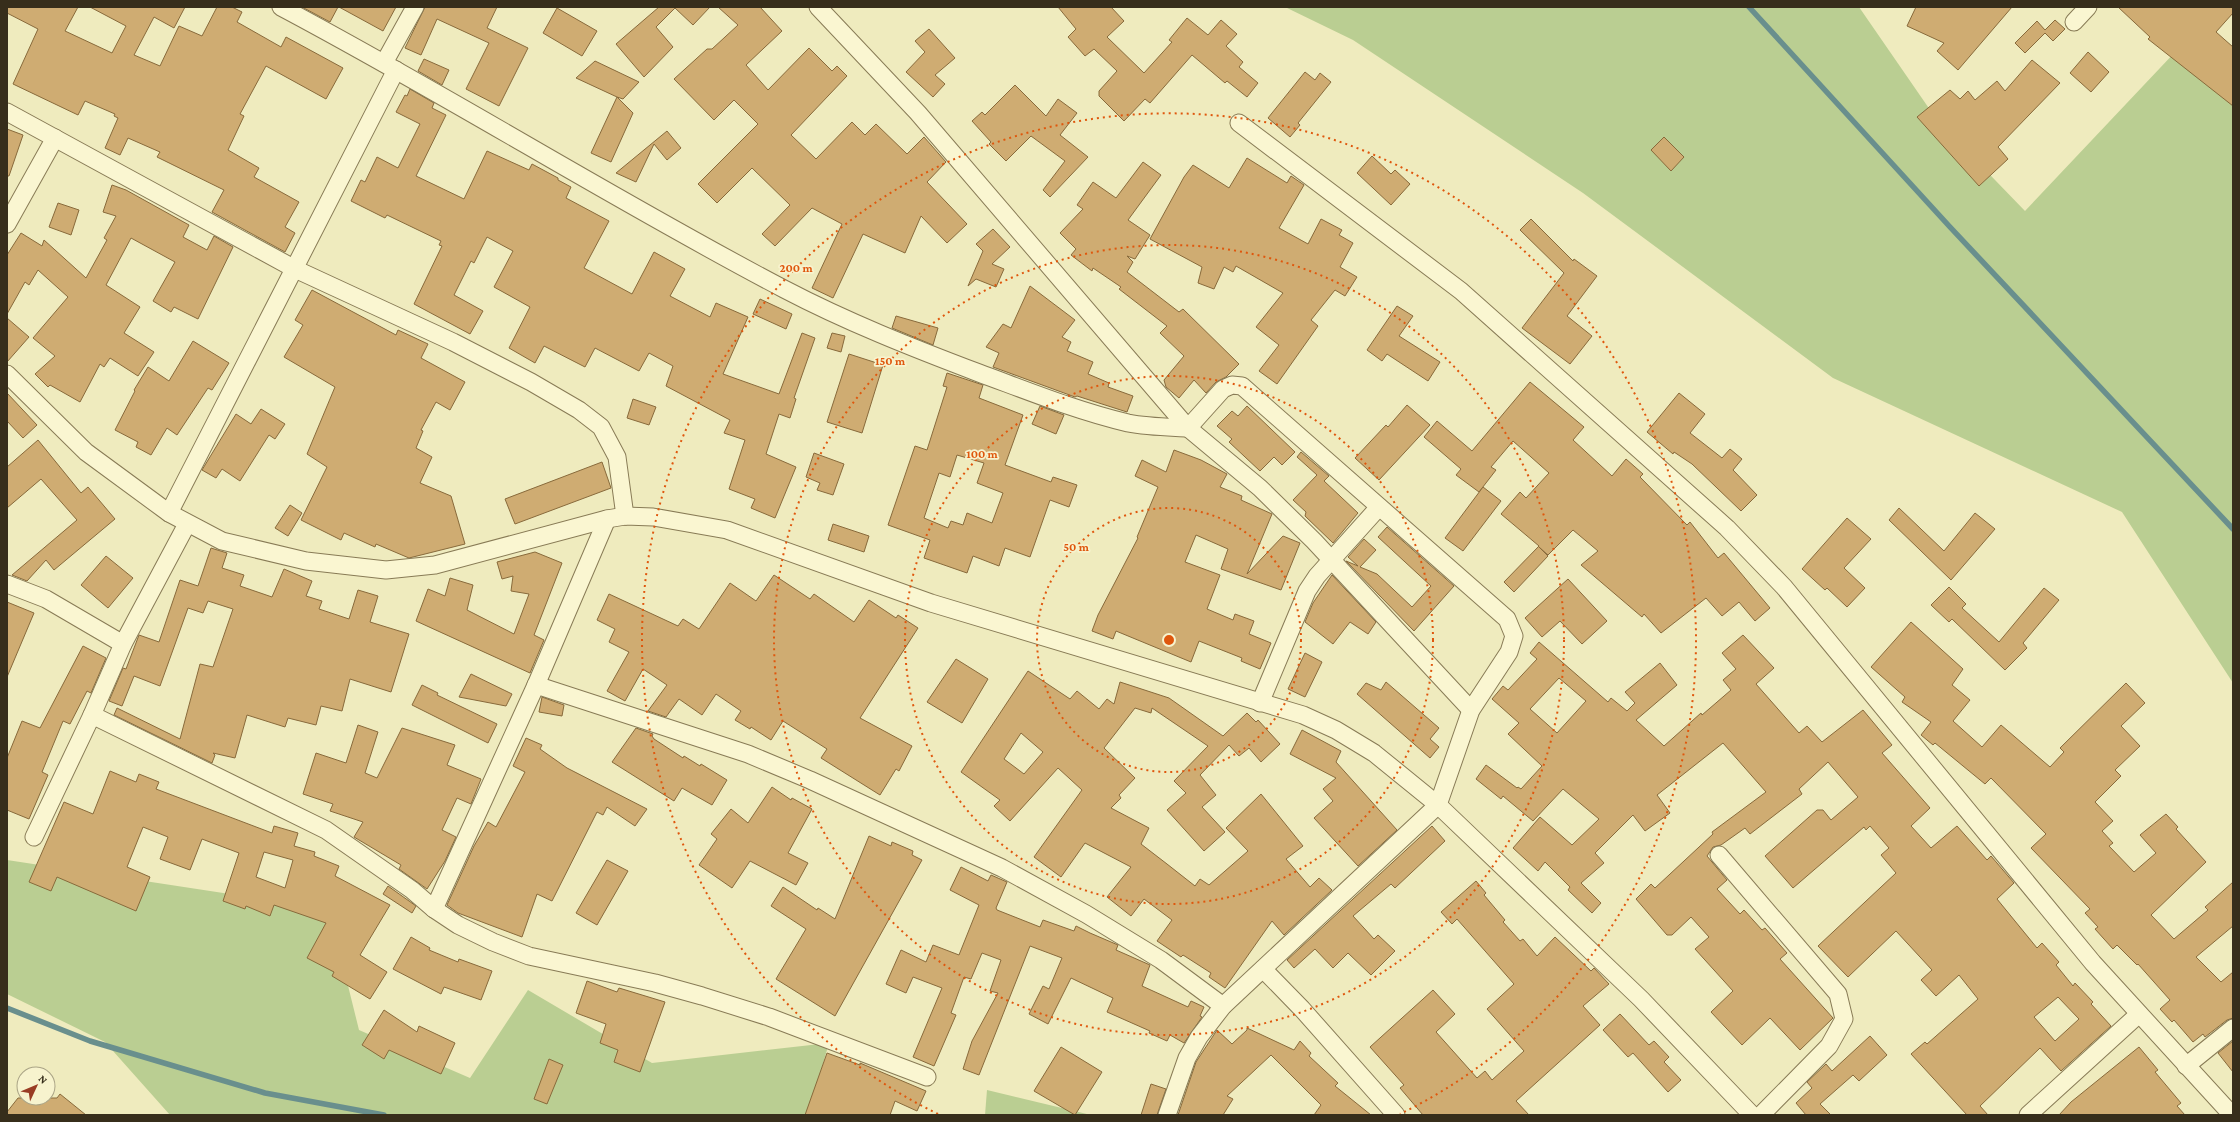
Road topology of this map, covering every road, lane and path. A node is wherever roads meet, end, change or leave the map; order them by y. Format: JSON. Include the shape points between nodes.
{"nodes":[{"id":1,"x":281,"y":7,"type":"edge"},
{"id":2,"x":415,"y":7,"type":"edge"},
{"id":3,"x":818,"y":7,"type":"edge"},
{"id":4,"x":2088,"y":7,"type":"edge"},
{"id":5,"x":2074,"y":22,"type":"dead end"},
{"id":6,"x":390,"y":66,"type":"junction"},
{"id":7,"x":7,"y":112,"type":"edge"},
{"id":8,"x":1239,"y":123,"type":"dead end"},
{"id":9,"x":55,"y":138,"type":"junction"},
{"id":10,"x":7,"y":224,"type":"edge"},
{"id":11,"x":295,"y":269,"type":"junction"},
{"id":12,"x":7,"y":374,"type":"edge"},
{"id":13,"x":1188,"y":428,"type":"junction"},
{"id":14,"x":1379,"y":508,"type":"junction"},
{"id":15,"x":169,"y":513,"type":"junction"},
{"id":16,"x":625,"y":516,"type":"junction"},
{"id":17,"x":607,"y":519,"type":"junction"},
{"id":18,"x":187,"y":524,"type":"junction"},
{"id":19,"x":1332,"y":559,"type":"junction"},
{"id":20,"x":7,"y":584,"type":"edge"},
{"id":21,"x":123,"y":644,"type":"junction"},
{"id":22,"x":536,"y":685,"type":"junction"},
{"id":23,"x":1260,"y":703,"type":"junction"},
{"id":24,"x":1471,"y":710,"type":"junction"},
{"id":25,"x":92,"y":715,"type":"junction"},
{"id":26,"x":1438,"y":804,"type":"junction"},
{"id":27,"x":34,"y":837,"type":"dead end"},
{"id":28,"x":1719,"y":855,"type":"dead end"},
{"id":29,"x":434,"y":909,"type":"junction"},
{"id":30,"x":1264,"y":969,"type":"junction"},
{"id":31,"x":1223,"y":1006,"type":"junction"},
{"id":32,"x":2139,"y":1014,"type":"junction"},
{"id":33,"x":2233,"y":1028,"type":"edge"},
{"id":34,"x":2186,"y":1066,"type":"junction"},
{"id":35,"x":927,"y":1077,"type":"dead end"},
{"id":36,"x":1167,"y":1115,"type":"edge"},
{"id":37,"x":1396,"y":1115,"type":"edge"},
{"id":38,"x":1752,"y":1115,"type":"edge"},
{"id":39,"x":1761,"y":1115,"type":"edge"},
{"id":40,"x":2028,"y":1115,"type":"edge"},
{"id":41,"x":2232,"y":1115,"type":"edge"}],
"edges":[{"from":1,"to":6,"type":"street"},
{"from":2,"to":6,"type":"street"},
{"from":3,"to":13,"type":"street","via":[[918,113]]},
{"from":4,"to":5,"type":"street"},
{"from":6,"to":11,"type":"street"},
{"from":6,"to":13,"type":"street","via":[[786,290],[903,344],[1054,401],[1128,423]]},
{"from":7,"to":9,"type":"street"},
{"from":8,"to":32,"type":"street","via":[[1461,292],[1727,528],[1784,587],[2083,951]]},
{"from":9,"to":10,"type":"street"},
{"from":9,"to":11,"type":"street"},
{"from":11,"to":15,"type":"street"},
{"from":11,"to":16,"type":"street","via":[[453,342],[579,410],[601,427],[617,457]]},
{"from":12,"to":15,"type":"street","via":[[86,452]]},
{"from":13,"to":14,"type":"street","via":[[1224,389],[1232,385],[1242,386]]},
{"from":13,"to":19,"type":"street","via":[[1260,488]]},
{"from":14,"to":19,"type":"street"},
{"from":14,"to":24,"type":"street","via":[[1507,619],[1514,636],[1509,652]]},
{"from":15,"to":18,"type":"street"},
{"from":16,"to":17,"type":"street"},
{"from":16,"to":23,"type":"street","via":[[653,517],[726,530],[931,603]]},
{"from":17,"to":18,"type":"street","via":[[435,565],[386,570],[306,561],[222,540]]},
{"from":17,"to":22,"type":"street"},
{"from":18,"to":21,"type":"street"},
{"from":19,"to":23,"type":"street","via":[[1317,576],[1299,608]]},
{"from":19,"to":24,"type":"street"},
{"from":20,"to":21,"type":"street","via":[[46,600]]},
{"from":21,"to":25,"type":"street"},
{"from":22,"to":29,"type":"street"},
{"from":22,"to":31,"type":"street","via":[[748,754],[1002,868],[1086,914],[1161,960]]},
{"from":23,"to":26,"type":"street","via":[[1302,715],[1336,730],[1374,753]]},
{"from":24,"to":26,"type":"street"},
{"from":25,"to":27,"type":"street"},
{"from":25,"to":29,"type":"street","via":[[326,830],[412,890]]},
{"from":26,"to":30,"type":"street"},
{"from":26,"to":38,"type":"street","via":[[1641,999]]},
{"from":28,"to":39,"type":"street","via":[[1838,994],[1844,1019],[1829,1046]]},
{"from":29,"to":35,"type":"street","via":[[458,925],[529,956],[655,983],[702,996],[769,1017]]},
{"from":30,"to":31,"type":"street"},
{"from":30,"to":37,"type":"street"},
{"from":31,"to":36,"type":"street","via":[[1199,1037],[1187,1058]]},
{"from":32,"to":34,"type":"street"},
{"from":32,"to":40,"type":"street"},
{"from":33,"to":34,"type":"street"},
{"from":34,"to":41,"type":"street"}]}
